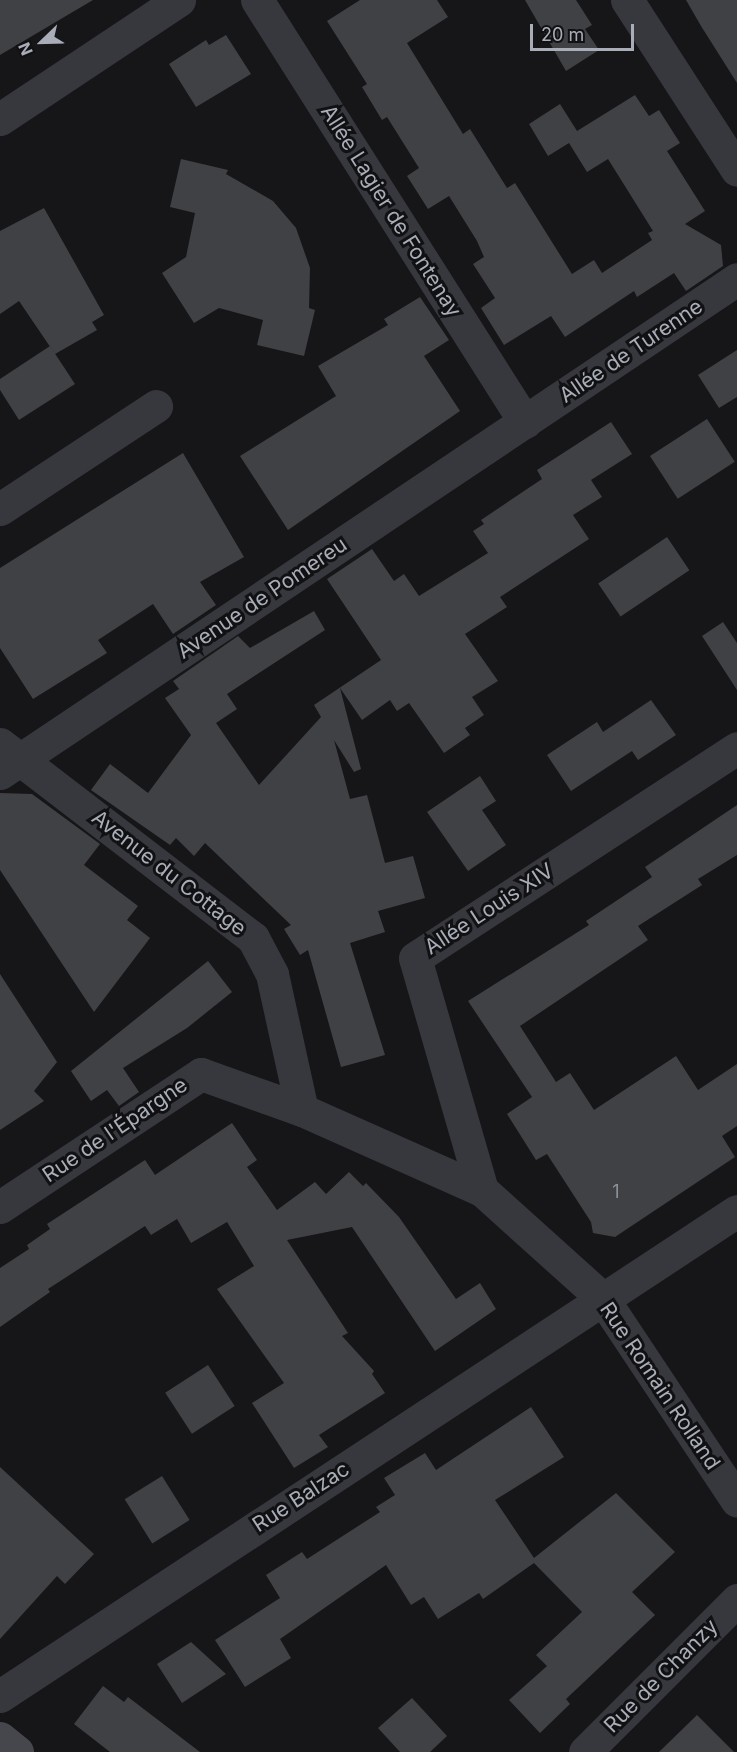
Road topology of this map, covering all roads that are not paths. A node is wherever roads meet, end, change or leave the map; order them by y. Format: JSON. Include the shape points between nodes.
{"nodes":[{"id":1,"x":179,"y":0,"type":"edge"},
{"id":2,"x":257,"y":0,"type":"edge"},
{"id":3,"x":627,"y":0,"type":"edge"},
{"id":4,"x":0,"y":119,"type":"edge"},
{"id":5,"x":737,"y":170,"type":"edge"},
{"id":6,"x":737,"y":279,"type":"edge"},
{"id":7,"x":156,"y":406,"type":"dead end"},
{"id":8,"x":525,"y":422,"type":"junction"},
{"id":9,"x":0,"y":509,"type":"edge"},
{"id":10,"x":737,"y":748,"type":"edge"},
{"id":11,"x":7,"y":759,"type":"edge"},
{"id":12,"x":302,"y":1110,"type":"junction"},
{"id":13,"x":482,"y":1190,"type":"junction"},
{"id":14,"x":0,"y":1207,"type":"edge"},
{"id":15,"x":737,"y":1211,"type":"edge"},
{"id":16,"x":603,"y":1299,"type":"junction"},
{"id":17,"x":737,"y":1501,"type":"edge"},
{"id":18,"x":737,"y":1600,"type":"edge"},
{"id":19,"x":0,"y":1696,"type":"edge"},
{"id":20,"x":0,"y":1738,"type":"edge"},
{"id":21,"x":17,"y":1752,"type":"edge"},
{"id":22,"x":585,"y":1752,"type":"edge"}],
"edges":[{"from":1,"to":4,"type":"street"},
{"from":2,"to":8,"type":"street","name":"Allée Lagier de Fontenay"},
{"from":3,"to":5,"type":"street"},
{"from":6,"to":8,"type":"street","name":"Allée de Turenne"},
{"from":7,"to":9,"type":"street"},
{"from":8,"to":11,"type":"street","name":"Avenue de Pomereu"},
{"from":10,"to":13,"type":"street","name":"Allée Louis XIV","via":[[414,958]]},
{"from":11,"to":12,"type":"street","name":"Avenue du Cottage","via":[[253,938],[272,974]]},
{"from":12,"to":13,"type":"street","name":"Rue Romain Rolland"},
{"from":12,"to":14,"type":"street","name":"Rue de l'Épargne","via":[[201,1074]]},
{"from":13,"to":16,"type":"street","name":"Rue Romain Rolland"},
{"from":15,"to":16,"type":"street","name":"Rue Balzac"},
{"from":16,"to":17,"type":"street","name":"Rue Romain Rolland"},
{"from":16,"to":19,"type":"street","name":"Rue Balzac"},
{"from":18,"to":22,"type":"street","name":"Rue de Chanzy"},
{"from":20,"to":21,"type":"street"}]}
